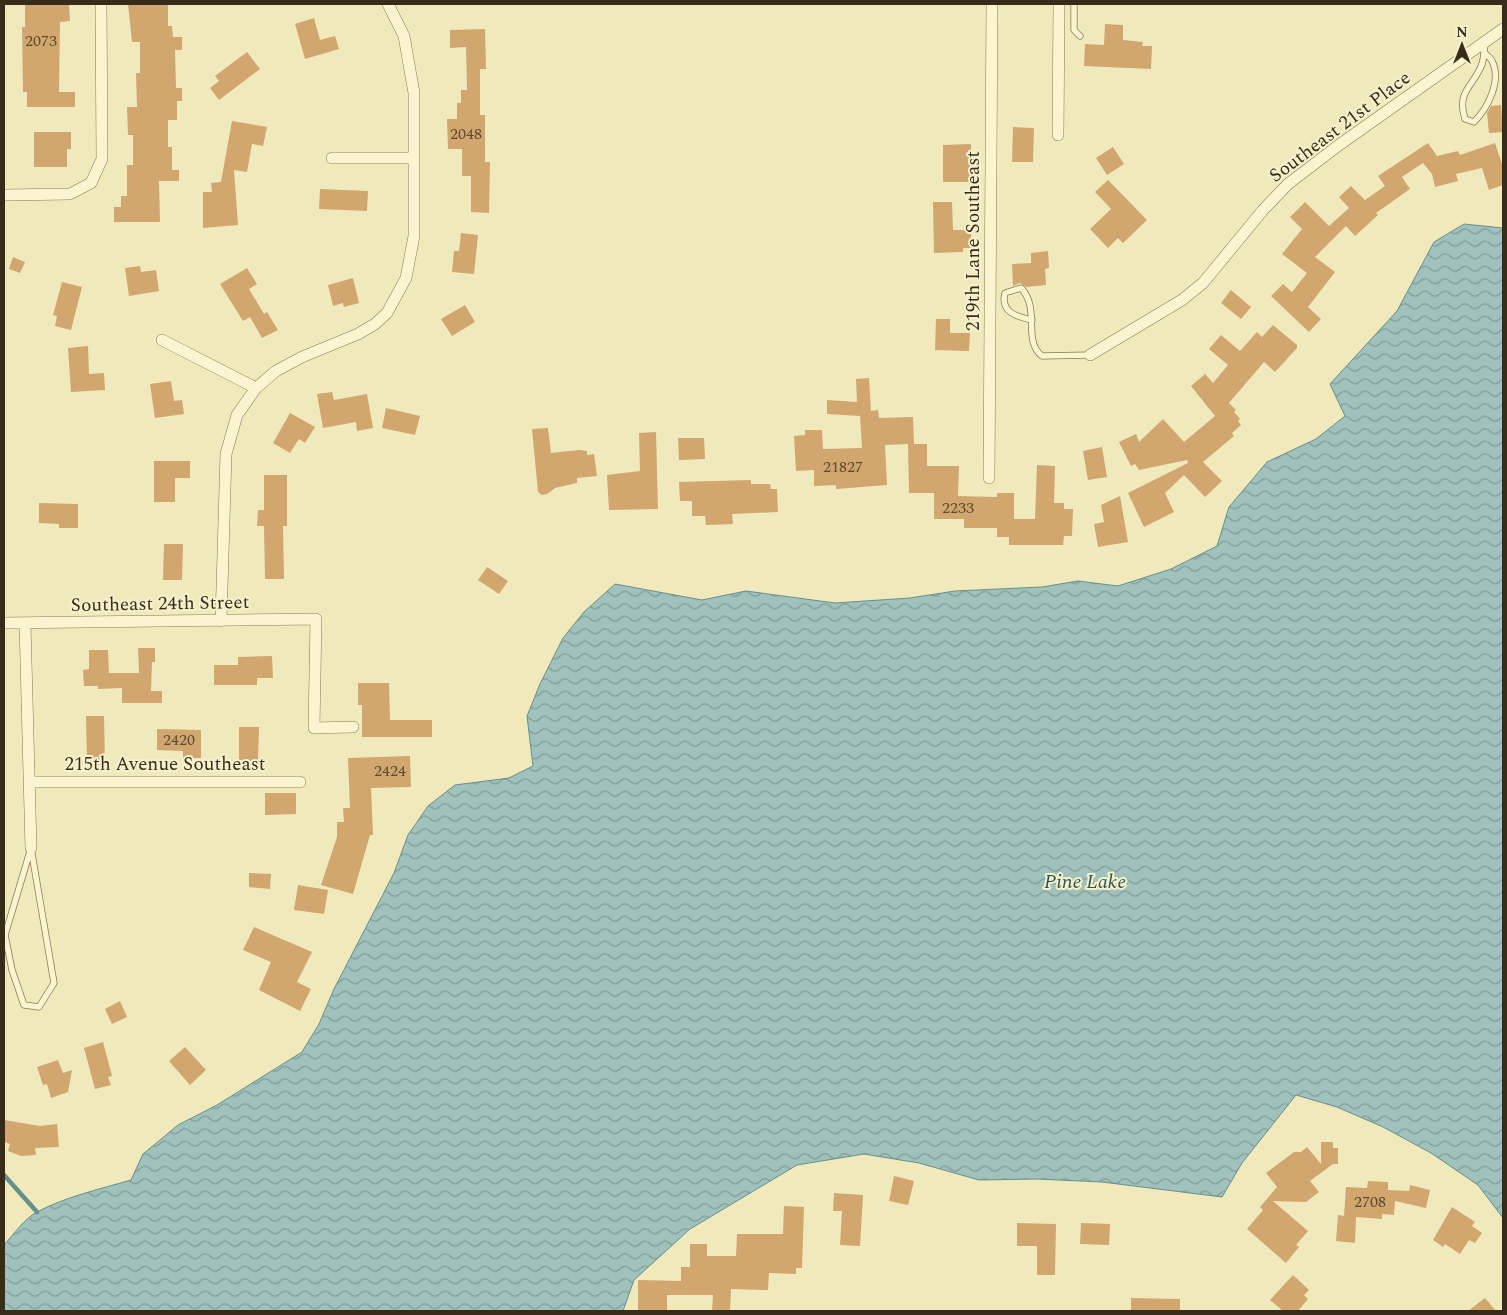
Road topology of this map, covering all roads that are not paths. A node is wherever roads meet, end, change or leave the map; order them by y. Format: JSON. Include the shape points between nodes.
{"nodes":[{"id":1,"x":101,"y":4,"type":"edge"},
{"id":2,"x":388,"y":4,"type":"edge"},
{"id":3,"x":992,"y":4,"type":"edge"},
{"id":4,"x":1059,"y":4,"type":"edge"},
{"id":5,"x":1074,"y":4,"type":"edge"},
{"id":6,"x":1503,"y":29,"type":"edge"},
{"id":7,"x":1080,"y":36,"type":"dead end"},
{"id":8,"x":1485,"y":47,"type":"junction"},
{"id":9,"x":1058,"y":135,"type":"dead end"},
{"id":10,"x":332,"y":158,"type":"dead end"},
{"id":11,"x":414,"y":158,"type":"junction"},
{"id":12,"x":6,"y":195,"type":"dead end"},
{"id":13,"x":1032,"y":320,"type":"junction"},
{"id":14,"x":162,"y":340,"type":"dead end"},
{"id":15,"x":1090,"y":355,"type":"joint"},
{"id":16,"x":256,"y":388,"type":"junction"},
{"id":17,"x":989,"y":478,"type":"dead end"},
{"id":18,"x":221,"y":621,"type":"junction"},
{"id":19,"x":4,"y":623,"type":"edge"},
{"id":20,"x":26,"y":624,"type":"junction"},
{"id":21,"x":353,"y":727,"type":"dead end"},
{"id":22,"x":30,"y":782,"type":"junction"},
{"id":23,"x":300,"y":782,"type":"dead end"},
{"id":24,"x":32,"y":848,"type":"junction"}],
"edges":[{"from":1,"to":12,"type":"street","via":[[102,159],[91,183],[70,194]]},
{"from":2,"to":11,"type":"street","via":[[404,36],[410,66],[414,93]]},
{"from":3,"to":17,"type":"street","name":"219th Lane Southeast"},
{"from":4,"to":9,"type":"street"},
{"from":5,"to":7,"type":"lane","via":[[1074,30]]},
{"from":6,"to":8,"type":"street","name":"Southeast 21st Place"},
{"from":8,"to":8,"type":"lane","via":[[1482,64],[1466,89],[1461,108],[1465,119],[1474,122],[1481,116],[1496,86],[1493,61]]},
{"from":8,"to":15,"type":"street","name":"Southeast 21st Place","via":[[1288,184],[1203,283],[1182,300]]},
{"from":10,"to":11,"type":"street"},
{"from":11,"to":16,"type":"street","via":[[411,257],[406,278],[387,313],[358,334],[302,356],[276,371]]},
{"from":13,"to":13,"type":"lane","via":[[1029,296],[1021,288],[1005,293],[1008,310],[1017,317]]},
{"from":13,"to":15,"type":"lane","via":[[1032,341],[1042,356]]},
{"from":14,"to":16,"type":"street"},
{"from":16,"to":18,"type":"street","via":[[237,415],[226,454]]},
{"from":18,"to":20,"type":"street","name":"Southeast 24th Street"},
{"from":18,"to":21,"type":"street","name":"Southeast 24th Street","via":[[316,619],[314,728]]},
{"from":19,"to":20,"type":"street","name":"Southeast 24th Street"},
{"from":20,"to":22,"type":"street"},
{"from":22,"to":23,"type":"street","name":"215th Avenue Southeast"},
{"from":22,"to":24,"type":"street"},
{"from":24,"to":24,"type":"lane","via":[[5,935],[24,1005],[39,1007],[54,983]]}]}
